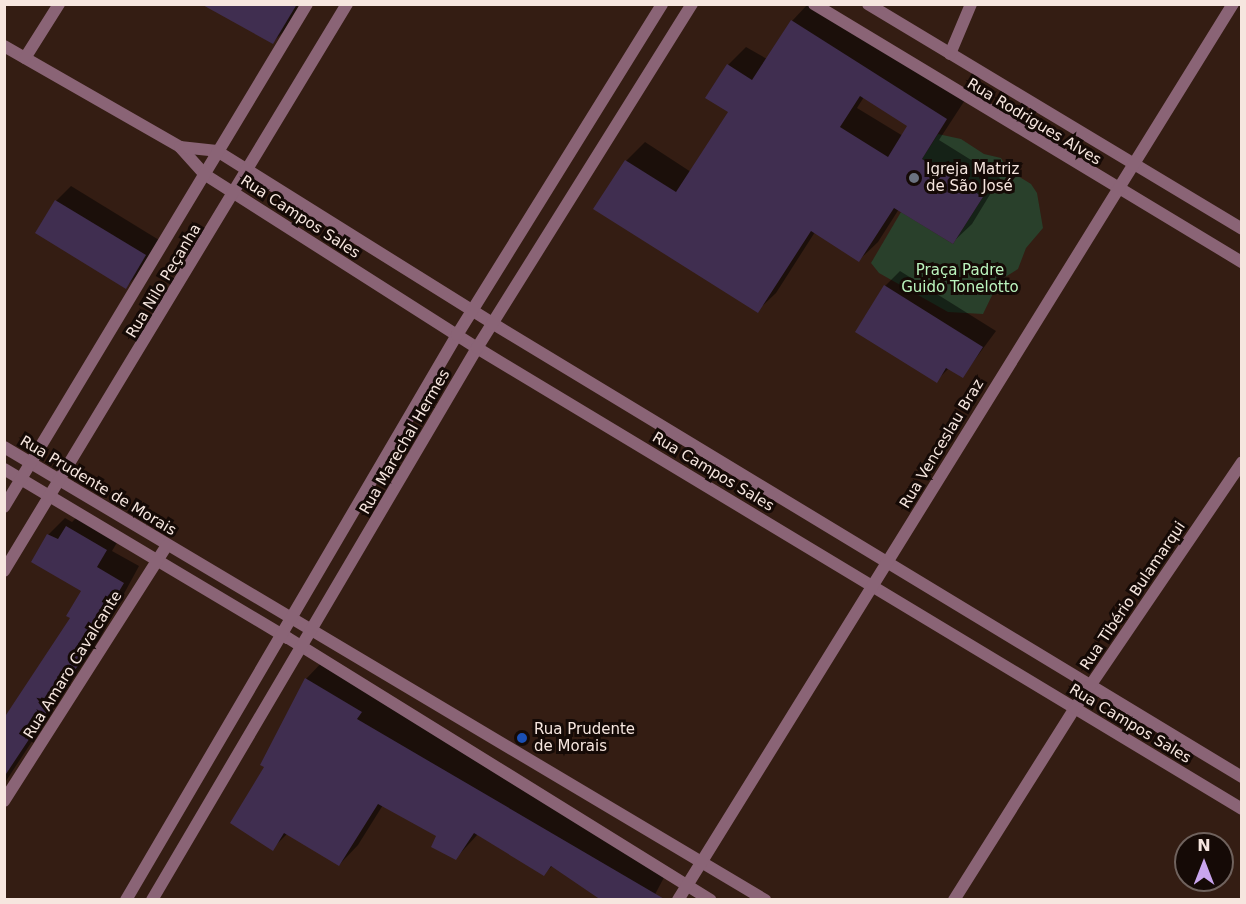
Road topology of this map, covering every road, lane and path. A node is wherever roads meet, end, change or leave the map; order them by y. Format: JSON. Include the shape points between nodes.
{"nodes":[{"id":1,"x":59,"y":4,"type":"edge"},
{"id":2,"x":307,"y":4,"type":"edge"},
{"id":3,"x":347,"y":4,"type":"edge"},
{"id":4,"x":662,"y":4,"type":"edge"},
{"id":5,"x":692,"y":4,"type":"edge"},
{"id":6,"x":814,"y":4,"type":"edge"},
{"id":7,"x":868,"y":4,"type":"edge"},
{"id":8,"x":971,"y":4,"type":"edge"},
{"id":9,"x":1233,"y":4,"type":"edge"},
{"id":10,"x":4,"y":46,"type":"edge"},
{"id":11,"x":950,"y":54,"type":"junction"},
{"id":12,"x":25,"y":58,"type":"junction"},
{"id":13,"x":180,"y":147,"type":"junction"},
{"id":14,"x":217,"y":151,"type":"junction"},
{"id":15,"x":1132,"y":164,"type":"junction"},
{"id":16,"x":247,"y":170,"type":"junction"},
{"id":17,"x":204,"y":174,"type":"junction"},
{"id":18,"x":1117,"y":189,"type":"junction"},
{"id":19,"x":234,"y":192,"type":"junction"},
{"id":20,"x":1242,"y":229,"type":"edge"},
{"id":21,"x":1242,"y":262,"type":"edge"},
{"id":22,"x":472,"y":310,"type":"junction"},
{"id":23,"x":492,"y":324,"type":"junction"},
{"id":24,"x":457,"y":335,"type":"junction"},
{"id":25,"x":477,"y":348,"type":"junction"},
{"id":26,"x":4,"y":447,"type":"edge"},
{"id":27,"x":1242,"y":462,"type":"edge"},
{"id":28,"x":31,"y":463,"type":"junction"},
{"id":29,"x":4,"y":469,"type":"edge"},
{"id":30,"x":21,"y":479,"type":"junction"},
{"id":31,"x":60,"y":481,"type":"junction"},
{"id":32,"x":50,"y":496,"type":"junction"},
{"id":33,"x":4,"y":507,"type":"edge"},
{"id":34,"x":167,"y":545,"type":"junction"},
{"id":35,"x":157,"y":560,"type":"junction"},
{"id":36,"x":890,"y":562,"type":"junction"},
{"id":37,"x":4,"y":571,"type":"edge"},
{"id":38,"x":875,"y":587,"type":"junction"},
{"id":39,"x":291,"y":615,"type":"junction"},
{"id":40,"x":313,"y":629,"type":"junction"},
{"id":41,"x":280,"y":633,"type":"junction"},
{"id":42,"x":302,"y":647,"type":"junction"},
{"id":43,"x":1091,"y":684,"type":"junction"},
{"id":44,"x":1075,"y":708,"type":"junction"},
{"id":45,"x":1242,"y":777,"type":"edge"},
{"id":46,"x":4,"y":801,"type":"edge"},
{"id":47,"x":1242,"y":809,"type":"edge"},
{"id":48,"x":701,"y":861,"type":"junction"},
{"id":49,"x":687,"y":885,"type":"junction"},
{"id":50,"x":126,"y":900,"type":"edge"},
{"id":51,"x":153,"y":900,"type":"edge"},
{"id":52,"x":678,"y":900,"type":"edge"},
{"id":53,"x":710,"y":900,"type":"edge"},
{"id":54,"x":765,"y":900,"type":"edge"},
{"id":55,"x":954,"y":900,"type":"edge"}],
"edges":[{"from":1,"to":12,"type":"street"},
{"from":2,"to":14,"type":"street","name":"Rua Nilo Peçanha"},
{"from":3,"to":16,"type":"street","name":"Rua Nilo Peçanha"},
{"from":4,"to":22,"type":"street","name":"Rua Marechal Hermes"},
{"from":5,"to":23,"type":"street","name":"Rua Marechal Hermes"},
{"from":6,"to":18,"type":"street","name":"Rua Rodrigues Alves"},
{"from":7,"to":11,"type":"street","name":"Rua Rodrigues Alves"},
{"from":8,"to":11,"type":"street"},
{"from":9,"to":15,"type":"street","name":"Rua Venceslau Braz"},
{"from":10,"to":12,"type":"street","name":"Rua Campos Sales"},
{"from":11,"to":15,"type":"street","name":"Rua Rodrigues Alves"},
{"from":12,"to":13,"type":"street","name":"Rua Campos Sales"},
{"from":13,"to":14,"type":"street","name":"Rua Campos Sales"},
{"from":13,"to":17,"type":"street","name":"Rua Campos Sales"},
{"from":14,"to":16,"type":"street","name":"Rua Campos Sales"},
{"from":14,"to":17,"type":"street","name":"Rua Nilo Peçanha"},
{"from":15,"to":18,"type":"street","name":"Rua Venceslau Braz"},
{"from":15,"to":20,"type":"street","name":"Rua Rodrigues Alves"},
{"from":16,"to":19,"type":"street","name":"Rua Nilo Peçanha"},
{"from":16,"to":22,"type":"street","name":"Rua Campos Sales"},
{"from":17,"to":19,"type":"street","name":"Rua Campos Sales"},
{"from":17,"to":28,"type":"street","name":"Rua Nilo Peçanha"},
{"from":18,"to":21,"type":"street","name":"Rua Rodrigues Alves"},
{"from":18,"to":36,"type":"street","name":"Rua Venceslau Braz"},
{"from":19,"to":24,"type":"street","name":"Rua Campos Sales"},
{"from":19,"to":31,"type":"street","name":"Rua Nilo Peçanha"},
{"from":22,"to":23,"type":"street","name":"Rua Campos Sales"},
{"from":22,"to":24,"type":"street","name":"Rua Marechal Hermes"},
{"from":23,"to":25,"type":"street","name":"Rua Marechal Hermes"},
{"from":23,"to":36,"type":"street","name":"Rua Campos Sales"},
{"from":24,"to":25,"type":"street","name":"Rua Campos Sales"},
{"from":24,"to":39,"type":"street","name":"Rua Marechal Hermes"},
{"from":25,"to":38,"type":"street","name":"Rua Campos Sales"},
{"from":25,"to":40,"type":"street","name":"Rua Marechal Hermes"},
{"from":26,"to":28,"type":"street","name":"Rua Prudente de Morais"},
{"from":27,"to":43,"type":"street","name":"Rua Tibério Bulamarqui"},
{"from":28,"to":30,"type":"street","name":"Rua Nilo Peçanha"},
{"from":28,"to":31,"type":"street","name":"Rua Prudente de Morais"},
{"from":29,"to":30,"type":"street"},
{"from":30,"to":32,"type":"street"},
{"from":30,"to":33,"type":"street","name":"Rua Nilo Peçanha"},
{"from":31,"to":32,"type":"street","name":"Rua Nilo Peçanha"},
{"from":31,"to":34,"type":"street","name":"Rua Prudente de Morais"},
{"from":32,"to":35,"type":"street"},
{"from":32,"to":37,"type":"street","name":"Rua Nilo Peçanha"},
{"from":34,"to":35,"type":"street","name":"Rua Amaro Cavalcante"},
{"from":34,"to":39,"type":"street","name":"Rua Prudente de Morais"},
{"from":35,"to":41,"type":"street"},
{"from":35,"to":46,"type":"street","name":"Rua Amaro Cavalcante"},
{"from":36,"to":38,"type":"street","name":"Rua Venceslau Braz"},
{"from":36,"to":43,"type":"street","name":"Rua Campos Sales"},
{"from":38,"to":44,"type":"street","name":"Rua Campos Sales"},
{"from":38,"to":48,"type":"street","name":"Rua Venceslau Braz"},
{"from":39,"to":40,"type":"street","name":"Rua Prudente de Morais"},
{"from":39,"to":41,"type":"street","name":"Rua Marechal Hermes"},
{"from":40,"to":42,"type":"street","name":"Rua Marechal Hermes"},
{"from":40,"to":48,"type":"street","name":"Rua Prudente de Morais"},
{"from":41,"to":42,"type":"street"},
{"from":41,"to":50,"type":"street","name":"Rua Marechal Hermes"},
{"from":42,"to":49,"type":"street"},
{"from":42,"to":51,"type":"street","name":"Rua Marechal Hermes"},
{"from":43,"to":44,"type":"street","name":"Rua Tibério Bulamarqui"},
{"from":43,"to":45,"type":"street","name":"Rua Campos Sales"},
{"from":44,"to":47,"type":"street","name":"Rua Campos Sales"},
{"from":44,"to":55,"type":"street","name":"Rua Tibério Bulamarqui"},
{"from":48,"to":49,"type":"street","name":"Rua Venceslau Braz"},
{"from":48,"to":54,"type":"street","name":"Rua Prudente de Morais"},
{"from":49,"to":52,"type":"street","name":"Rua Venceslau Braz"},
{"from":49,"to":53,"type":"street"}]}
